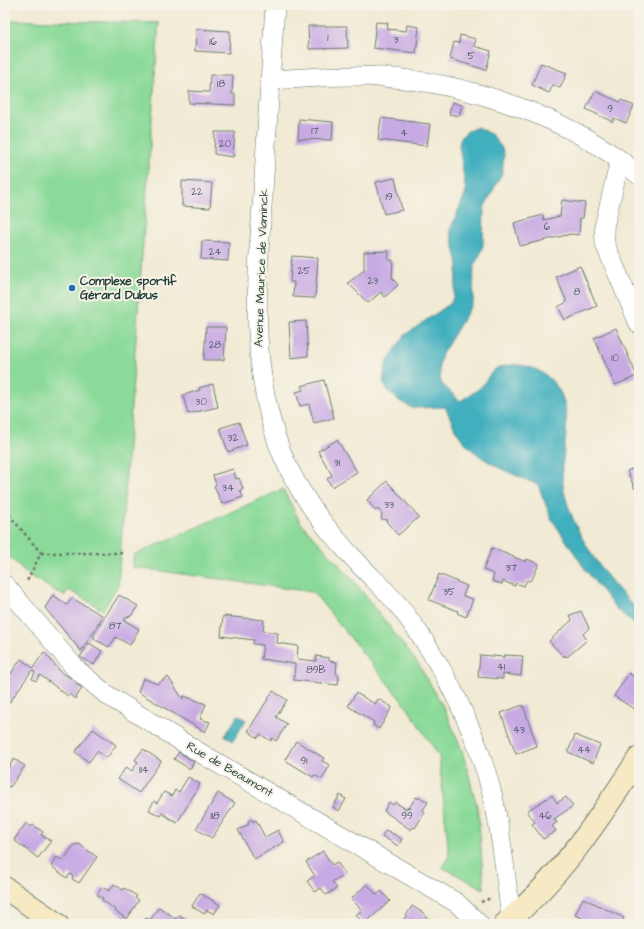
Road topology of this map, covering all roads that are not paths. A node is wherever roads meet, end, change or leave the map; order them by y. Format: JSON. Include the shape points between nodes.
{"nodes":[{"id":1,"x":275,"y":5,"type":"edge"},
{"id":2,"x":270,"y":80,"type":"junction"},
{"id":3,"x":620,"y":160,"type":"junction"},
{"id":4,"x":639,"y":175,"type":"edge"},
{"id":5,"x":639,"y":324,"type":"edge"},
{"id":6,"x":5,"y":585,"type":"edge"},
{"id":7,"x":639,"y":758,"type":"edge"},
{"id":8,"x":5,"y":888,"type":"edge"},
{"id":9,"x":516,"y":919,"type":"edge"},
{"id":10,"x":57,"y":924,"type":"edge"},
{"id":11,"x":479,"y":924,"type":"edge"}],
"edges":[{"from":1,"to":2,"type":"street","name":"Avenue Maurice de Vlaminck"},
{"from":2,"to":3,"type":"street","via":[[325,76],[382,77],[464,91],[547,119],[587,139]]},
{"from":2,"to":9,"type":"street","name":"Avenue Maurice de Vlaminck","via":[[257,331],[260,369],[271,422],[284,459],[310,503],[332,534],[403,611],[425,642],[452,689],[475,741],[490,786],[505,874]]},
{"from":3,"to":4,"type":"street"},
{"from":3,"to":5,"type":"street","via":[[604,227],[605,244]]},
{"from":6,"to":11,"type":"street","name":"Rue de Beaumont","via":[[76,669],[107,695],[197,751],[457,903]]},
{"from":7,"to":9,"type":"street","via":[[576,850]]},
{"from":8,"to":10,"type":"street"}]}
